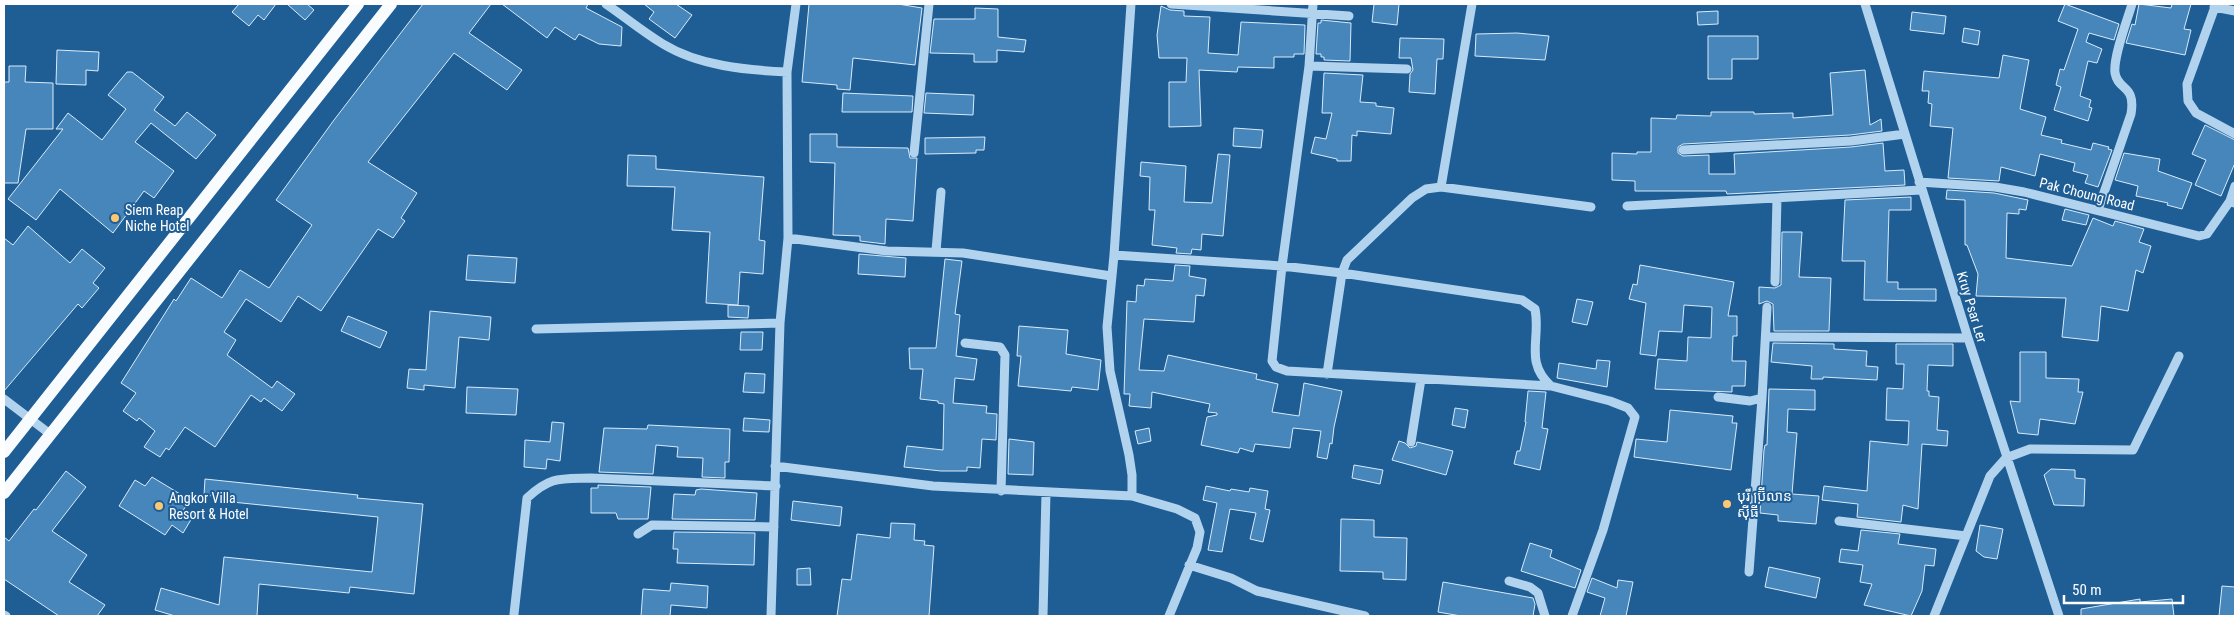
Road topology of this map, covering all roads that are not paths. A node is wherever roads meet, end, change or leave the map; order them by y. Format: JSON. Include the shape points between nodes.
{"nodes":[{"id":1,"x":358,"y":4,"type":"edge"},
{"id":2,"x":392,"y":4,"type":"edge"},
{"id":3,"x":606,"y":4,"type":"edge"},
{"id":4,"x":796,"y":4,"type":"edge"},
{"id":5,"x":929,"y":4,"type":"edge"},
{"id":6,"x":1131,"y":4,"type":"edge"},
{"id":7,"x":1171,"y":4,"type":"edge"},
{"id":8,"x":1472,"y":4,"type":"edge"},
{"id":9,"x":1865,"y":4,"type":"edge"},
{"id":10,"x":2132,"y":4,"type":"edge"},
{"id":11,"x":2215,"y":5,"type":"edge"},
{"id":12,"x":1313,"y":8,"type":"edge"},
{"id":13,"x":2235,"y":11,"type":"edge"},
{"id":14,"x":1349,"y":16,"type":"dead end"},
{"id":15,"x":1309,"y":66,"type":"junction"},
{"id":16,"x":1407,"y":69,"type":"dead end"},
{"id":17,"x":787,"y":72,"type":"junction"},
{"id":18,"x":1905,"y":134,"type":"junction"},
{"id":19,"x":2235,"y":134,"type":"edge"},
{"id":20,"x":1683,"y":150,"type":"dead end"},
{"id":21,"x":914,"y":153,"type":"dead end"},
{"id":22,"x":1920,"y":186,"type":"junction"},
{"id":23,"x":2235,"y":186,"type":"edge"},
{"id":24,"x":1441,"y":187,"type":"junction"},
{"id":25,"x":941,"y":192,"type":"dead end"},
{"id":26,"x":1776,"y":198,"type":"junction"},
{"id":27,"x":2233,"y":202,"type":"edge"},
{"id":28,"x":1626,"y":206,"type":"dead end"},
{"id":29,"x":1591,"y":207,"type":"dead end"},
{"id":30,"x":2098,"y":210,"type":"junction"},
{"id":31,"x":788,"y":238,"type":"junction"},
{"id":32,"x":936,"y":251,"type":"junction"},
{"id":33,"x":1114,"y":255,"type":"junction"},
{"id":34,"x":1282,"y":266,"type":"junction"},
{"id":35,"x":1342,"y":273,"type":"junction"},
{"id":36,"x":1111,"y":276,"type":"junction"},
{"id":37,"x":1775,"y":282,"type":"dead end"},
{"id":38,"x":1767,"y":307,"type":"dead end"},
{"id":39,"x":780,"y":323,"type":"junction"},
{"id":40,"x":536,"y":329,"type":"dead end"},
{"id":41,"x":1766,"y":337,"type":"junction"},
{"id":42,"x":1968,"y":338,"type":"junction"},
{"id":43,"x":965,"y":343,"type":"dead end"},
{"id":44,"x":2179,"y":356,"type":"dead end"},
{"id":45,"x":1327,"y":374,"type":"junction"},
{"id":46,"x":1421,"y":379,"type":"junction"},
{"id":47,"x":1551,"y":386,"type":"junction"},
{"id":48,"x":1718,"y":398,"type":"dead end"},
{"id":49,"x":1762,"y":398,"type":"junction"},
{"id":50,"x":4,"y":399,"type":"edge"},
{"id":51,"x":30,"y":419,"type":"junction"},
{"id":52,"x":50,"y":434,"type":"junction"},
{"id":53,"x":1410,"y":442,"type":"dead end"},
{"id":54,"x":4,"y":452,"type":"edge"},
{"id":55,"x":2006,"y":458,"type":"junction"},
{"id":56,"x":776,"y":466,"type":"junction"},
{"id":57,"x":776,"y":486,"type":"junction"},
{"id":58,"x":1001,"y":491,"type":"junction"},
{"id":59,"x":4,"y":493,"type":"edge"},
{"id":60,"x":1046,"y":493,"type":"junction"},
{"id":61,"x":1132,"y":496,"type":"junction"},
{"id":62,"x":1839,"y":521,"type":"dead end"},
{"id":63,"x":774,"y":527,"type":"junction"},
{"id":64,"x":638,"y":534,"type":"dead end"},
{"id":65,"x":1966,"y":536,"type":"junction"},
{"id":66,"x":1189,"y":565,"type":"junction"},
{"id":67,"x":1748,"y":572,"type":"dead end"},
{"id":68,"x":1509,"y":581,"type":"dead end"},
{"id":69,"x":514,"y":614,"type":"dead end"},
{"id":70,"x":1351,"y":615,"type":"edge"},
{"id":71,"x":771,"y":616,"type":"edge"},
{"id":72,"x":1043,"y":616,"type":"edge"},
{"id":73,"x":1169,"y":616,"type":"edge"},
{"id":74,"x":1365,"y":616,"type":"edge"},
{"id":75,"x":1545,"y":616,"type":"edge"},
{"id":76,"x":1572,"y":616,"type":"edge"},
{"id":77,"x":1934,"y":616,"type":"edge"},
{"id":78,"x":2059,"y":616,"type":"edge"}],
"edges":[{"from":1,"to":51,"type":"main road"},
{"from":2,"to":52,"type":"main road"},
{"from":3,"to":17,"type":"street","via":[[664,45],[691,57],[747,70]]},
{"from":4,"to":17,"type":"street"},
{"from":5,"to":21,"type":"street"},
{"from":6,"to":33,"type":"street"},
{"from":7,"to":12,"type":"street"},
{"from":8,"to":24,"type":"street"},
{"from":9,"to":18,"type":"street","name":"Kruy Psar Ler"},
{"from":10,"to":30,"type":"street","via":[[2115,64],[2115,75],[2127,88],[2133,102]]},
{"from":11,"to":13,"type":"street"},
{"from":11,"to":19,"type":"street","via":[[2187,84],[2188,101],[2196,113]]},
{"from":12,"to":14,"type":"street"},
{"from":12,"to":15,"type":"street"},
{"from":15,"to":16,"type":"street"},
{"from":15,"to":34,"type":"street"},
{"from":17,"to":31,"type":"street"},
{"from":18,"to":20,"type":"street","via":[[1852,141]]},
{"from":18,"to":22,"type":"street","name":"Kruy Psar Ler"},
{"from":22,"to":26,"type":"street","name":"Pak Choung Road"},
{"from":22,"to":30,"type":"street","name":"Pak Choung Road","via":[[1995,187]]},
{"from":22,"to":42,"type":"street","name":"Kruy Psar Ler"},
{"from":23,"to":27,"type":"street","name":"Pak Choung Road"},
{"from":24,"to":29,"type":"street"},
{"from":24,"to":35,"type":"street","via":[[1426,189],[1412,198],[1347,260]]},
{"from":25,"to":32,"type":"street"},
{"from":26,"to":28,"type":"street","name":"Pak Choung Road"},
{"from":26,"to":37,"type":"street"},
{"from":27,"to":30,"type":"street","name":"Pak Choung Road","via":[[2217,217],[2208,234],[2200,236]]},
{"from":31,"to":32,"type":"street","via":[[887,251]]},
{"from":31,"to":39,"type":"street"},
{"from":32,"to":36,"type":"street"},
{"from":33,"to":34,"type":"street"},
{"from":33,"to":36,"type":"street"},
{"from":34,"to":35,"type":"street"},
{"from":34,"to":45,"type":"street","via":[[1272,360],[1276,367],[1287,371]]},
{"from":35,"to":45,"type":"street"},
{"from":35,"to":47,"type":"street","via":[[1522,300],[1535,309],[1538,322],[1535,363],[1540,377]]},
{"from":36,"to":61,"type":"street","via":[[1107,328],[1110,371],[1129,456]]},
{"from":38,"to":41,"type":"street"},
{"from":39,"to":40,"type":"street"},
{"from":39,"to":56,"type":"street"},
{"from":41,"to":42,"type":"street"},
{"from":41,"to":49,"type":"street"},
{"from":42,"to":55,"type":"street","name":"Kruy Psar Ler"},
{"from":43,"to":58,"type":"street","via":[[1000,347],[1005,355]]},
{"from":44,"to":55,"type":"street","via":[[2133,450],[2030,449]]},
{"from":45,"to":46,"type":"street"},
{"from":46,"to":47,"type":"street"},
{"from":46,"to":53,"type":"street"},
{"from":47,"to":76,"type":"street","via":[[1610,401],[1628,408],[1635,417],[1603,530]]},
{"from":48,"to":49,"type":"street","via":[[1750,401]]},
{"from":49,"to":67,"type":"street"},
{"from":50,"to":51,"type":"street"},
{"from":51,"to":52,"type":"street"},
{"from":51,"to":54,"type":"main road"},
{"from":52,"to":59,"type":"main road"},
{"from":55,"to":65,"type":"street","via":[[1990,476]]},
{"from":55,"to":78,"type":"street","name":"Kruy Psar Ler"},
{"from":56,"to":57,"type":"street"},
{"from":56,"to":58,"type":"street","via":[[933,486]]},
{"from":57,"to":63,"type":"street"},
{"from":57,"to":69,"type":"street","via":[[591,478],[561,478],[542,485],[527,498]]},
{"from":58,"to":60,"type":"street"},
{"from":60,"to":61,"type":"street"},
{"from":60,"to":72,"type":"street"},
{"from":61,"to":66,"type":"street","via":[[1177,509],[1195,518],[1200,532]]},
{"from":62,"to":65,"type":"street"},
{"from":63,"to":64,"type":"street","via":[[652,525]]},
{"from":63,"to":71,"type":"street"},
{"from":65,"to":77,"type":"street"},
{"from":66,"to":70,"type":"street","via":[[1257,590]]},
{"from":66,"to":73,"type":"street"},
{"from":68,"to":75,"type":"street","via":[[1538,593]]},
{"from":70,"to":74,"type":"street"}]}
